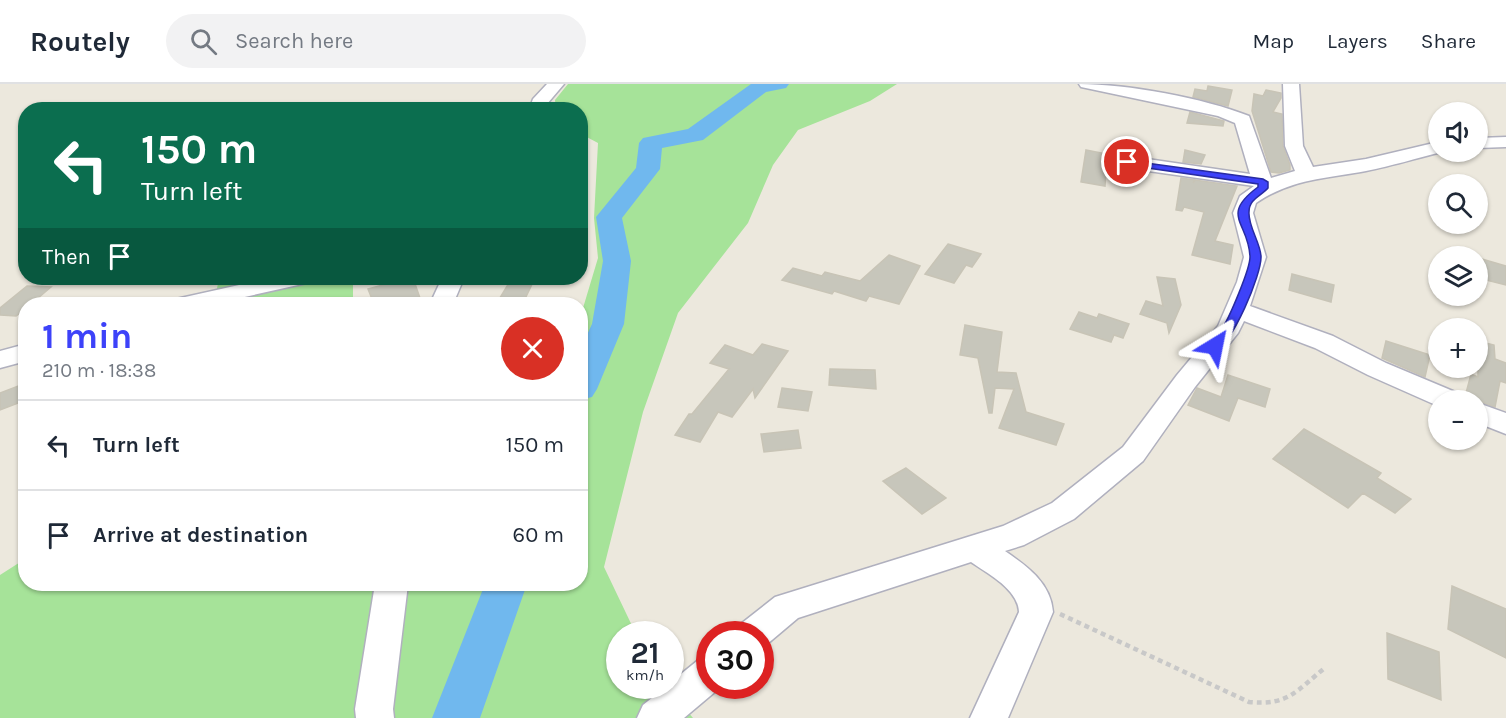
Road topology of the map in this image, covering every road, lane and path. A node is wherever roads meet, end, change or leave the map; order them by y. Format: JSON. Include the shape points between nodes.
{"nodes":[{"id":1,"x":556,"y":84,"type":"edge"},
{"id":2,"x":1087,"y":84,"type":"edge"},
{"id":3,"x":1291,"y":84,"type":"edge"},
{"id":4,"x":540,"y":102,"type":"edge"},
{"id":5,"x":1488,"y":142,"type":"edge"},
{"id":6,"x":1506,"y":142,"type":"edge"},
{"id":7,"x":1428,"y":149,"type":"edge"},
{"id":8,"x":1127,"y":162,"type":"dead end"},
{"id":9,"x":1306,"y":172,"type":"junction"},
{"id":10,"x":1263,"y":185,"type":"junction"},
{"id":11,"x":268,"y":285,"type":"edge"},
{"id":12,"x":215,"y":297,"type":"edge"},
{"id":13,"x":1237,"y":310,"type":"junction"},
{"id":14,"x":18,"y":354,"type":"edge"},
{"id":15,"x":0,"y":360,"type":"edge"},
{"id":16,"x":1428,"y":391,"type":"edge"},
{"id":17,"x":1488,"y":416,"type":"edge"},
{"id":18,"x":1506,"y":424,"type":"edge"},
{"id":19,"x":975,"y":547,"type":"junction"},
{"id":20,"x":390,"y":591,"type":"edge"},
{"id":21,"x":1038,"y":603,"type":"junction"},
{"id":22,"x":770,"y":621,"type":"edge"},
{"id":23,"x":1326,"y":667,"type":"dead end"},
{"id":24,"x":696,"y":684,"type":"edge"},
{"id":25,"x":375,"y":718,"type":"edge"},
{"id":26,"x":656,"y":718,"type":"edge"},
{"id":27,"x":989,"y":718,"type":"edge"}],
"edges":[{"from":1,"to":4,"type":"street"},
{"from":2,"to":10,"type":"street","via":[[1223,112],[1243,120]]},
{"from":3,"to":9,"type":"street","via":[[1294,146]]},
{"from":5,"to":6,"type":"street"},
{"from":7,"to":9,"type":"street","via":[[1358,166]]},
{"from":8,"to":10,"type":"street"},
{"from":9,"to":10,"type":"street"},
{"from":10,"to":13,"type":"street","via":[[1247,200],[1243,213],[1255,257]]},
{"from":11,"to":12,"type":"street"},
{"from":13,"to":16,"type":"street","via":[[1324,342]]},
{"from":13,"to":19,"type":"street","via":[[1229,328],[1133,454],[1063,511],[1013,536]]},
{"from":14,"to":15,"type":"street"},
{"from":17,"to":18,"type":"street"},
{"from":19,"to":21,"type":"street","via":[[1029,588]]},
{"from":19,"to":22,"type":"street","via":[[787,607]]},
{"from":20,"to":25,"type":"street"},
{"from":21,"to":23,"type":"path","via":[[1250,702],[1271,704],[1287,698]]},
{"from":21,"to":27,"type":"street"},
{"from":24,"to":26,"type":"street"}]}
